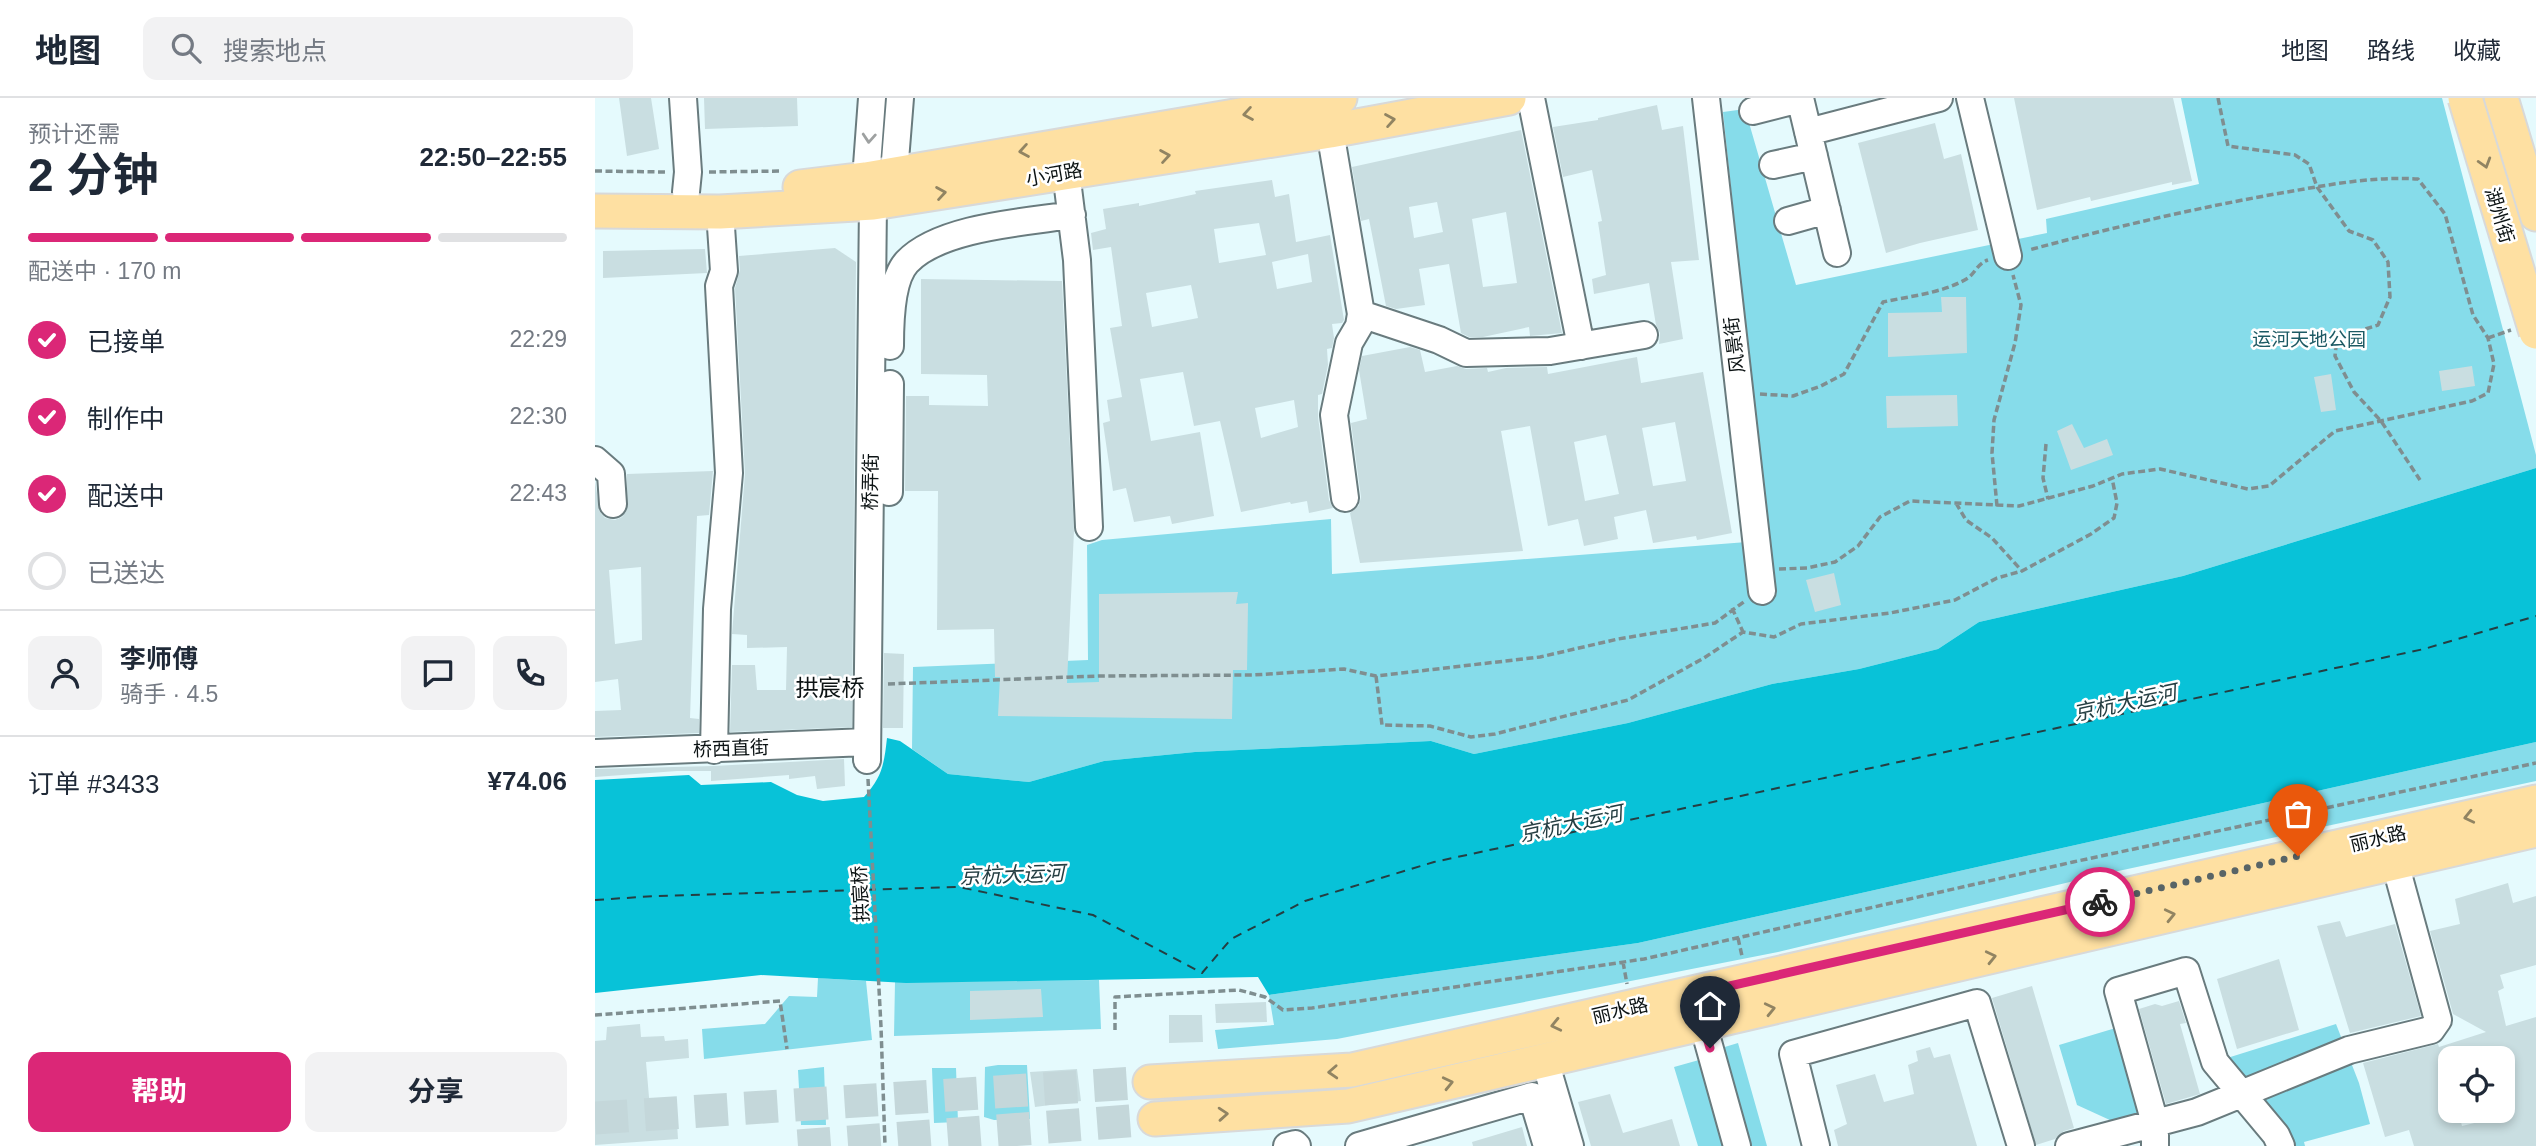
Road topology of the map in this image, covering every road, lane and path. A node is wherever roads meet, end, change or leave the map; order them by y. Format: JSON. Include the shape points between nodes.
{"nodes":[{"id":1,"x":683,"y":98,"type":"edge"},
{"id":2,"x":872,"y":98,"type":"edge"},
{"id":3,"x":900,"y":98,"type":"edge"},
{"id":4,"x":1340,"y":98,"type":"edge"},
{"id":5,"x":1509,"y":98,"type":"edge"},
{"id":6,"x":1531,"y":98,"type":"edge"},
{"id":7,"x":1706,"y":98,"type":"edge"},
{"id":8,"x":1800,"y":98,"type":"edge"},
{"id":9,"x":1939,"y":98,"type":"edge"},
{"id":10,"x":1970,"y":98,"type":"edge"},
{"id":11,"x":2218,"y":98,"type":"edge"},
{"id":12,"x":2465,"y":98,"type":"edge"},
{"id":13,"x":2501,"y":98,"type":"edge"},
{"id":14,"x":1753,"y":111,"type":"dead end"},
{"id":15,"x":1329,"y":131,"type":"junction"},
{"id":16,"x":1811,"y":144,"type":"junction"},
{"id":17,"x":1773,"y":165,"type":"dead end"},
{"id":18,"x":1066,"y":172,"type":"junction"},
{"id":19,"x":878,"y":185,"type":"junction"},
{"id":20,"x":2317,"y":187,"type":"junction"},
{"id":21,"x":685,"y":192,"type":"junction"},
{"id":22,"x":595,"y":193,"type":"edge"},
{"id":23,"x":595,"y":211,"type":"edge"},
{"id":24,"x":1827,"y":211,"type":"junction"},
{"id":25,"x":720,"y":212,"type":"junction"},
{"id":26,"x":2536,"y":214,"type":"edge"},
{"id":27,"x":1072,"y":215,"type":"junction"},
{"id":28,"x":1788,"y":221,"type":"dead end"},
{"id":29,"x":1837,"y":253,"type":"dead end"},
{"id":30,"x":2008,"y":256,"type":"junction"},
{"id":31,"x":1361,"y":314,"type":"junction"},
{"id":32,"x":2536,"y":331,"type":"edge"},
{"id":33,"x":1644,"y":334,"type":"dead end"},
{"id":34,"x":1581,"y":346,"type":"junction"},
{"id":35,"x":1741,"y":398,"type":"junction"},
{"id":36,"x":2381,"y":421,"type":"junction"},
{"id":37,"x":2046,"y":444,"type":"dead end"},
{"id":38,"x":595,"y":460,"type":"edge"},
{"id":39,"x":2112,"y":478,"type":"junction"},
{"id":40,"x":2420,"y":480,"type":"dead end"},
{"id":41,"x":889,"y":492,"type":"dead end"},
{"id":42,"x":1345,"y":498,"type":"dead end"},
{"id":43,"x":2048,"y":499,"type":"junction"},
{"id":44,"x":1956,"y":503,"type":"junction"},
{"id":45,"x":613,"y":504,"type":"dead end"},
{"id":46,"x":1997,"y":506,"type":"junction"},
{"id":47,"x":1089,"y":527,"type":"dead end"},
{"id":48,"x":2022,"y":571,"type":"junction"},
{"id":49,"x":1761,"y":580,"type":"junction"},
{"id":50,"x":1732,"y":608,"type":"junction"},
{"id":51,"x":1743,"y":632,"type":"junction"},
{"id":52,"x":1376,"y":676,"type":"junction"},
{"id":53,"x":868,"y":684,"type":"junction"},
{"id":54,"x":714,"y":750,"type":"junction"},
{"id":55,"x":867,"y":751,"type":"junction"},
{"id":56,"x":595,"y":753,"type":"edge"},
{"id":57,"x":2536,"y":763,"type":"edge"},
{"id":58,"x":2536,"y":802,"type":"edge"},
{"id":59,"x":2536,"y":830,"type":"edge"},
{"id":60,"x":2395,"y":863,"type":"junction"},
{"id":61,"x":1699,"y":1009,"type":"junction"},
{"id":62,"x":595,"y":1015,"type":"edge"},
{"id":63,"x":1115,"y":1030,"type":"dead end"},
{"id":64,"x":787,"y":1049,"type":"dead end"},
{"id":65,"x":1545,"y":1060,"type":"junction"},
{"id":66,"x":1150,"y":1082,"type":"tunnel mouth"},
{"id":67,"x":2241,"y":1094,"type":"junction"},
{"id":68,"x":1155,"y":1119,"type":"tunnel mouth"},
{"id":69,"x":2155,"y":1135,"type":"edge"},
{"id":70,"x":2083,"y":1144,"type":"edge"},
{"id":71,"x":885,"y":1146,"type":"edge"},
{"id":72,"x":1287,"y":1146,"type":"edge"},
{"id":73,"x":1297,"y":1146,"type":"edge"},
{"id":74,"x":1359,"y":1146,"type":"edge"},
{"id":75,"x":1547,"y":1146,"type":"edge"},
{"id":76,"x":1570,"y":1146,"type":"edge"},
{"id":77,"x":1737,"y":1146,"type":"edge"},
{"id":78,"x":1816,"y":1146,"type":"edge"},
{"id":79,"x":2021,"y":1146,"type":"edge"},
{"id":80,"x":2281,"y":1146,"type":"edge"}],
"edges":[{"from":1,"to":21,"type":"street"},
{"from":2,"to":19,"type":"street","name":"桥弄街","one_way":true},
{"from":3,"to":19,"type":"street","name":"桥弄街"},
{"from":4,"to":19,"type":"main road","name":"小河路","one_way":true},
{"from":15,"to":5,"type":"main road","name":"小河路","one_way":true},
{"from":6,"to":34,"type":"street"},
{"from":7,"to":35,"type":"street","name":"风景街"},
{"from":8,"to":14,"type":"street"},
{"from":8,"to":16,"type":"street"},
{"from":9,"to":16,"type":"street"},
{"from":10,"to":30,"type":"street"},
{"from":11,"to":20,"type":"path","via":[[2228,146],[2295,155],[2309,164]]},
{"from":12,"to":32,"type":"main road","name":"湖州街","one_way":true,"bridge":true},
{"from":13,"to":26,"type":"main road","name":"湖州街"},
{"from":18,"to":15,"type":"main road","name":"小河路","one_way":true},
{"from":15,"to":31,"type":"street"},
{"from":16,"to":17,"type":"street"},
{"from":16,"to":24,"type":"street"},
{"from":19,"to":18,"type":"main road","name":"小河路","one_way":true},
{"from":18,"to":27,"type":"street"},
{"from":19,"to":21,"type":"main road","name":"小河路"},
{"from":19,"to":25,"type":"main road","name":"小河路"},
{"from":19,"to":53,"type":"street","name":"桥弄街"},
{"from":20,"to":30,"type":"path","via":[[2103,230]]},
{"from":20,"to":36,"type":"path","via":[[2349,231],[2373,240],[2388,262],[2391,297],[2378,325],[2337,338],[2335,356],[2354,392]]},
{"from":20,"to":36,"type":"path","via":[[2361,179],[2418,179],[2445,214],[2473,315],[2488,338],[2494,365],[2488,393],[2472,401]]},
{"from":21,"to":22,"type":"main road","name":"小河路"},
{"from":23,"to":25,"type":"main road","name":"小河路"},
{"from":24,"to":28,"type":"street"},
{"from":24,"to":29,"type":"street"},
{"from":25,"to":54,"type":"street","via":[[724,271],[719,286],[729,474],[717,609]]},
{"from":27,"to":41,"type":"street","via":[[974,230],[946,239],[906,263],[890,317]]},
{"from":27,"to":47,"type":"street"},
{"from":30,"to":35,"type":"path","via":[[1983,261],[1969,277],[1946,287],[1883,302],[1844,374],[1821,387],[1793,396],[1752,394]]},
{"from":30,"to":46,"type":"path","via":[[2021,305],[1994,420]]},
{"from":31,"to":34,"type":"street","via":[[1466,353]]},
{"from":31,"to":42,"type":"street","via":[[1349,343],[1333,415]]},
{"from":33,"to":34,"type":"street"},
{"from":35,"to":49,"type":"street","name":"风景街"},
{"from":36,"to":39,"type":"path","via":[[2335,431],[2269,486],[2248,489],[2159,469]]},
{"from":36,"to":40,"type":"path"},
{"from":37,"to":43,"type":"path","via":[[2043,478]]},
{"from":38,"to":45,"type":"street","via":[[611,474]]},
{"from":39,"to":43,"type":"path"},
{"from":39,"to":48,"type":"path","via":[[2117,503],[2114,518]]},
{"from":43,"to":46,"type":"path"},
{"from":44,"to":46,"type":"path"},
{"from":44,"to":48,"type":"path","via":[[1966,520],[1992,538]]},
{"from":44,"to":49,"type":"path","via":[[1910,501],[1880,517],[1858,546],[1835,562]]},
{"from":48,"to":51,"type":"path","via":[[1932,606],[1801,624],[1773,637]]},
{"from":49,"to":50,"type":"path"},
{"from":50,"to":51,"type":"path"},
{"from":50,"to":52,"type":"path","via":[[1715,623],[1540,657]]},
{"from":51,"to":52,"type":"path","via":[[1628,700],[1471,737],[1430,726],[1382,725]]},
{"from":52,"to":53,"type":"path","via":[[1344,669]]},
{"from":53,"to":55,"type":"street","name":"桥弄街"},
{"from":54,"to":55,"type":"street","name":"桥西直街"},
{"from":54,"to":56,"type":"street","name":"桥西直街"},
{"from":55,"to":71,"type":"path","name":"拱宸桥"},
{"from":57,"to":63,"type":"path","via":[[1644,959],[1312,1008],[1283,1010],[1265,997],[1239,990],[1115,997]]},
{"from":58,"to":61,"type":"main road","name":"丽水路","one_way":true},
{"from":59,"to":60,"type":"main road","name":"丽水路"},
{"from":61,"to":60,"type":"main road","name":"丽水路","one_way":true},
{"from":60,"to":67,"type":"street","via":[[2438,1020],[2431,1030],[2349,1050]]},
{"from":61,"to":65,"type":"main road","name":"丽水路"},
{"from":61,"to":66,"type":"main road","name":"丽水路","one_way":true,"via":[[1352,1070]]},
{"from":61,"to":77,"type":"street"},
{"from":62,"to":64,"type":"path","via":[[780,1001]]},
{"from":68,"to":65,"type":"main road","name":"丽水路","one_way":true,"via":[[1348,1106]]},
{"from":65,"to":76,"type":"street"},
{"from":67,"to":69,"type":"street"},
{"from":67,"to":69,"type":"street","via":[[2215,1062],[2186,971],[2118,990]]},
{"from":67,"to":80,"type":"street"},
{"from":69,"to":70,"type":"street"},
{"from":72,"to":73,"type":"street"},
{"from":74,"to":75,"type":"street","via":[[1532,1096]]},
{"from":78,"to":79,"type":"street","via":[[1793,1054],[1977,1003]]}]}
